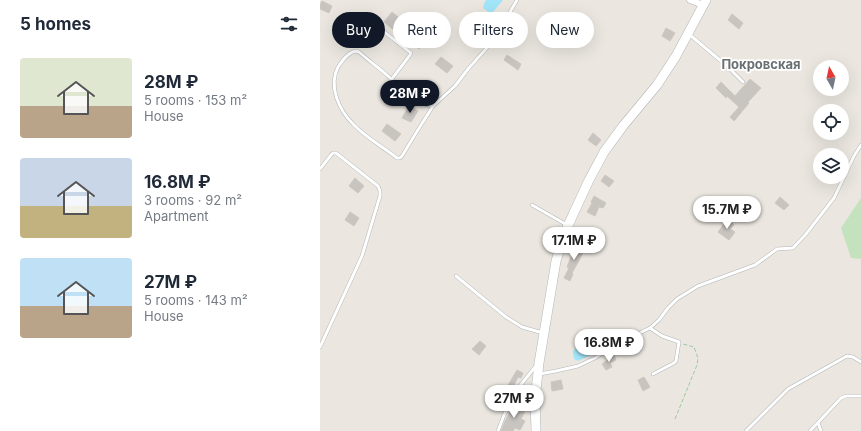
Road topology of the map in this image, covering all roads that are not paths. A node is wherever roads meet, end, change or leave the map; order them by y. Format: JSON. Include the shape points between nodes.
{"nodes":[{"id":1,"x":517,"y":0,"type":"edge"},
{"id":2,"x":690,"y":0,"type":"edge"},
{"id":3,"x":705,"y":3,"type":"edge"},
{"id":4,"x":385,"y":33,"type":"edge"},
{"id":5,"x":688,"y":34,"type":"junction"},
{"id":6,"x":391,"y":80,"type":"junction"},
{"id":7,"x":743,"y":82,"type":"dead end"},
{"id":8,"x":434,"y":106,"type":"junction"},
{"id":9,"x":861,"y":145,"type":"edge"},
{"id":10,"x":320,"y":169,"type":"edge"},
{"id":11,"x":532,"y":205,"type":"dead end"},
{"id":12,"x":567,"y":226,"type":"junction"},
{"id":13,"x":456,"y":276,"type":"dead end"},
{"id":14,"x":650,"y":328,"type":"junction"},
{"id":15,"x":544,"y":333,"type":"junction"},
{"id":16,"x":320,"y":347,"type":"edge"},
{"id":17,"x":861,"y":362,"type":"edge"},
{"id":18,"x":539,"y":363,"type":"junction"},
{"id":19,"x":537,"y":374,"type":"junction"},
{"id":20,"x":654,"y":374,"type":"dead end"},
{"id":21,"x":861,"y":396,"type":"edge"},
{"id":22,"x":818,"y":423,"type":"junction"},
{"id":23,"x":498,"y":431,"type":"edge"},
{"id":24,"x":536,"y":431,"type":"edge"},
{"id":25,"x":746,"y":431,"type":"edge"},
{"id":26,"x":810,"y":431,"type":"edge"},
{"id":27,"x":821,"y":431,"type":"edge"}],
"edges":[{"from":1,"to":8,"type":"lane","via":[[493,40],[455,86]]},
{"from":2,"to":3,"type":"street"},
{"from":3,"to":5,"type":"main road"},
{"from":4,"to":6,"type":"lane","via":[[411,53]]},
{"from":5,"to":7,"type":"lane"},
{"from":5,"to":12,"type":"main road","via":[[657,85],[604,152]]},
{"from":6,"to":8,"type":"lane","via":[[412,99]]},
{"from":6,"to":8,"type":"lane","via":[[356,51],[347,55],[339,66],[334,82],[340,106],[353,124],[397,158],[402,156]]},
{"from":9,"to":14,"type":"lane","via":[[834,198],[793,248],[777,249],[755,265],[698,286],[677,299]]},
{"from":10,"to":16,"type":"lane","via":[[331,155],[336,153],[378,186],[380,191],[362,256]]},
{"from":11,"to":12,"type":"lane"},
{"from":12,"to":15,"type":"main road","via":[[553,275]]},
{"from":13,"to":15,"type":"lane","via":[[506,317],[522,327]]},
{"from":14,"to":19,"type":"lane","via":[[578,366]]},
{"from":14,"to":20,"type":"lane","via":[[679,342],[676,361]]},
{"from":15,"to":18,"type":"main road"},
{"from":17,"to":25,"type":"lane","via":[[847,356],[788,389]]},
{"from":18,"to":19,"type":"main road"},
{"from":18,"to":23,"type":"lane","via":[[519,387]]},
{"from":19,"to":24,"type":"main road"},
{"from":21,"to":22,"type":"lane","via":[[841,398]]},
{"from":22,"to":26,"type":"lane"},
{"from":22,"to":27,"type":"lane"}]}
